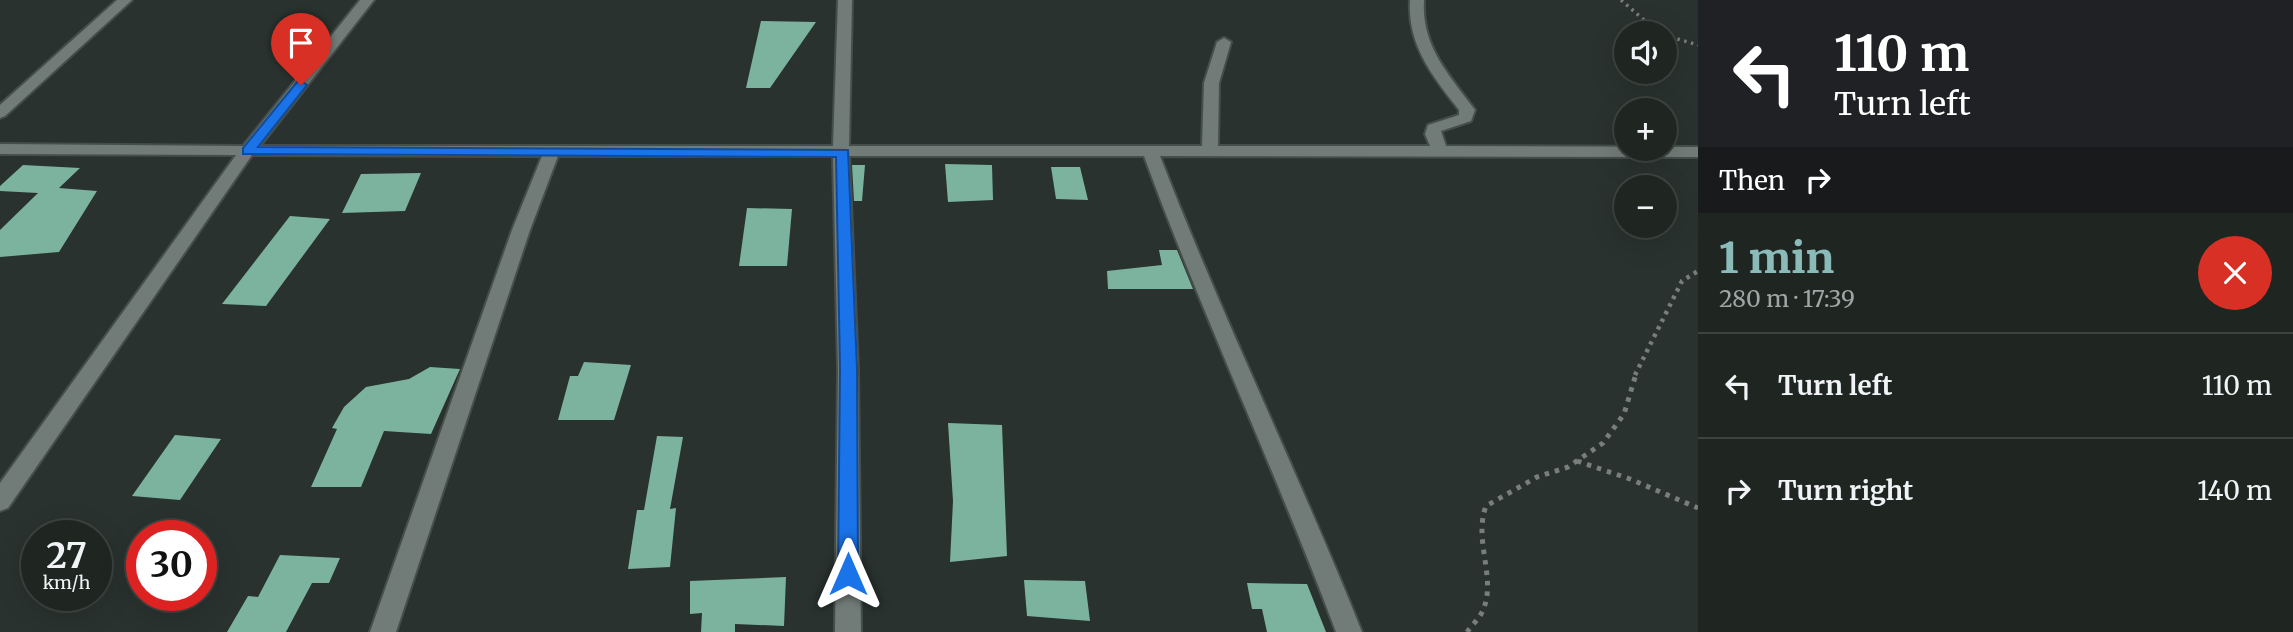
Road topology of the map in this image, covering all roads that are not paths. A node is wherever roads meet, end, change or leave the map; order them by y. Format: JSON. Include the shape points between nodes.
{"nodes":[{"id":1,"x":125,"y":0,"type":"edge"},
{"id":2,"x":368,"y":0,"type":"edge"},
{"id":3,"x":845,"y":0,"type":"edge"},
{"id":4,"x":1417,"y":0,"type":"edge"},
{"id":5,"x":1224,"y":42,"type":"dead end"},
{"id":6,"x":0,"y":113,"type":"edge"},
{"id":7,"x":0,"y":149,"type":"edge"},
{"id":8,"x":1439,"y":149,"type":"junction"},
{"id":9,"x":247,"y":151,"type":"junction"},
{"id":10,"x":1210,"y":152,"type":"junction"},
{"id":11,"x":1698,"y":152,"type":"edge"},
{"id":12,"x":551,"y":153,"type":"junction"},
{"id":13,"x":843,"y":153,"type":"junction"},
{"id":14,"x":1151,"y":153,"type":"junction"},
{"id":15,"x":0,"y":500,"type":"edge"},
{"id":16,"x":383,"y":632,"type":"edge"},
{"id":17,"x":848,"y":632,"type":"edge"},
{"id":18,"x":1349,"y":632,"type":"edge"}],
"edges":[{"from":1,"to":6,"type":"street"},
{"from":2,"to":9,"type":"street"},
{"from":3,"to":13,"type":"street","via":[[840,111]]},
{"from":4,"to":8,"type":"street","via":[[1415,17],[1422,44],[1467,110],[1466,118],[1434,128]]},
{"from":5,"to":10,"type":"street","via":[[1210,80]]},
{"from":7,"to":9,"type":"street"},
{"from":8,"to":10,"type":"street"},
{"from":8,"to":11,"type":"street"},
{"from":9,"to":12,"type":"street"},
{"from":9,"to":15,"type":"street"},
{"from":10,"to":14,"type":"street"},
{"from":12,"to":13,"type":"street"},
{"from":12,"to":16,"type":"street"},
{"from":13,"to":14,"type":"street"},
{"from":13,"to":17,"type":"street"},
{"from":14,"to":18,"type":"street","via":[[1177,228],[1317,545]]}]}
